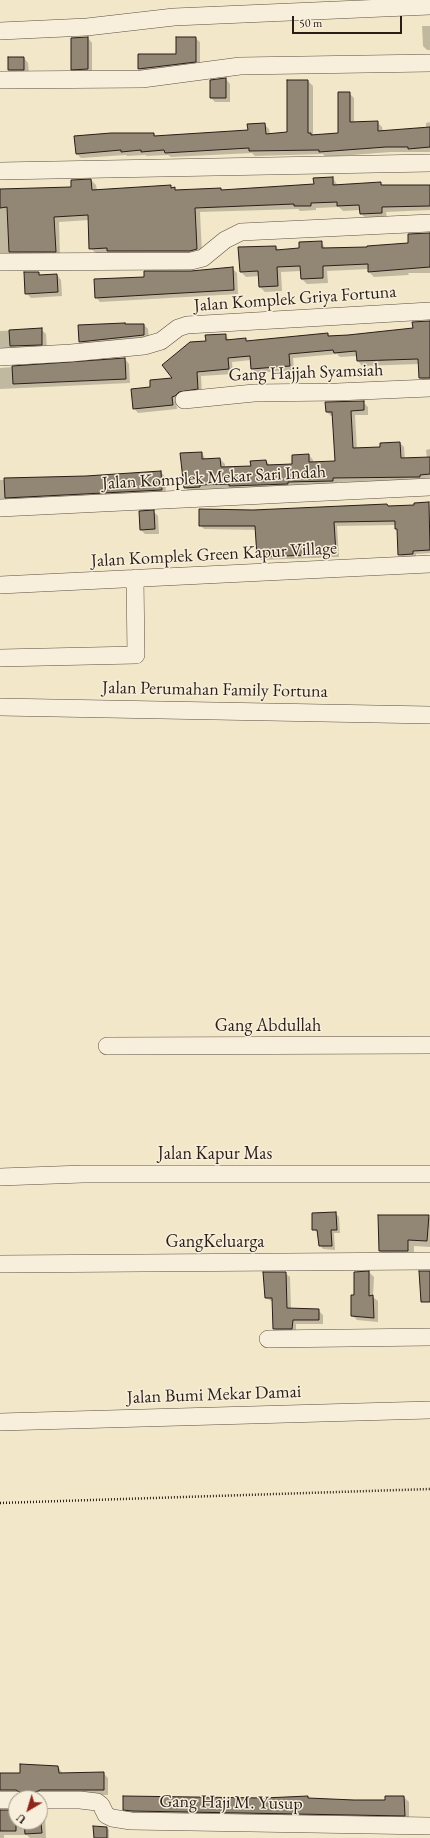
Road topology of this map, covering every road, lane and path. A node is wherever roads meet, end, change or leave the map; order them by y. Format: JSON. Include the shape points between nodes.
{"nodes":[{"id":1,"x":430,"y":6,"type":"edge"},
{"id":2,"x":0,"y":31,"type":"edge"},
{"id":3,"x":430,"y":63,"type":"edge"},
{"id":4,"x":0,"y":80,"type":"edge"},
{"id":5,"x":430,"y":163,"type":"edge"},
{"id":6,"x":0,"y":171,"type":"edge"},
{"id":7,"x":430,"y":223,"type":"edge"},
{"id":8,"x":0,"y":262,"type":"edge"},
{"id":9,"x":430,"y":311,"type":"edge"},
{"id":10,"x":0,"y":356,"type":"edge"},
{"id":11,"x":430,"y":388,"type":"edge"},
{"id":12,"x":184,"y":400,"type":"dead end"},
{"id":13,"x":430,"y":487,"type":"edge"},
{"id":14,"x":0,"y":508,"type":"edge"},
{"id":15,"x":430,"y":564,"type":"edge"},
{"id":16,"x":135,"y":578,"type":"junction"},
{"id":17,"x":0,"y":586,"type":"edge"},
{"id":18,"x":0,"y":658,"type":"edge"},
{"id":19,"x":0,"y":707,"type":"edge"},
{"id":20,"x":430,"y":715,"type":"edge"},
{"id":21,"x":430,"y":1045,"type":"edge"},
{"id":22,"x":107,"y":1046,"type":"dead end"},
{"id":23,"x":430,"y":1174,"type":"edge"},
{"id":24,"x":0,"y":1177,"type":"edge"},
{"id":25,"x":430,"y":1261,"type":"edge"},
{"id":26,"x":0,"y":1264,"type":"edge"},
{"id":27,"x":430,"y":1336,"type":"edge"},
{"id":28,"x":268,"y":1339,"type":"dead end"},
{"id":29,"x":430,"y":1410,"type":"edge"},
{"id":30,"x":0,"y":1422,"type":"edge"},
{"id":31,"x":430,"y":1489,"type":"edge"},
{"id":32,"x":0,"y":1503,"type":"edge"},
{"id":33,"x":48,"y":1800,"type":"edge"},
{"id":34,"x":430,"y":1826,"type":"edge"}],
"edges":[{"from":1,"to":2,"type":"street","via":[[174,17],[87,27]]},
{"from":3,"to":4,"type":"street","via":[[240,66],[142,79]]},
{"from":5,"to":6,"type":"street"},
{"from":7,"to":8,"type":"street","via":[[241,232],[225,240],[203,258],[191,261]]},
{"from":9,"to":10,"type":"street","name":"Jalan Komplek Griya Fortuna","via":[[187,325],[178,328],[161,341],[144,346]]},
{"from":11,"to":12,"type":"street","name":"Gang Hajjah Syamsiah","via":[[254,393]]},
{"from":13,"to":14,"type":"street","name":"Jalan Komplek Mekar Sari Indah"},
{"from":15,"to":16,"type":"street","name":"Jalan Komplek Green Kapur Village"},
{"from":16,"to":17,"type":"street","name":"Jalan Komplek Green Kapur Village"},
{"from":16,"to":18,"type":"street","via":[[136,655]]},
{"from":19,"to":20,"type":"street","name":"Jalan Perumahan Family Fortuna"},
{"from":21,"to":22,"type":"street","name":"Gang Abdullah"},
{"from":23,"to":24,"type":"street","name":"Jalan Kapur Mas","via":[[83,1174]]},
{"from":25,"to":26,"type":"street","name":"GangKeluarga"},
{"from":27,"to":28,"type":"street"},
{"from":29,"to":30,"type":"street","name":"Jalan Bumi Mekar Damai"},
{"from":31,"to":32,"type":"path"},
{"from":33,"to":34,"type":"street","name":"Gang Haji M. Yusup","via":[[97,1802],[106,1815],[131,1821]]}]}
